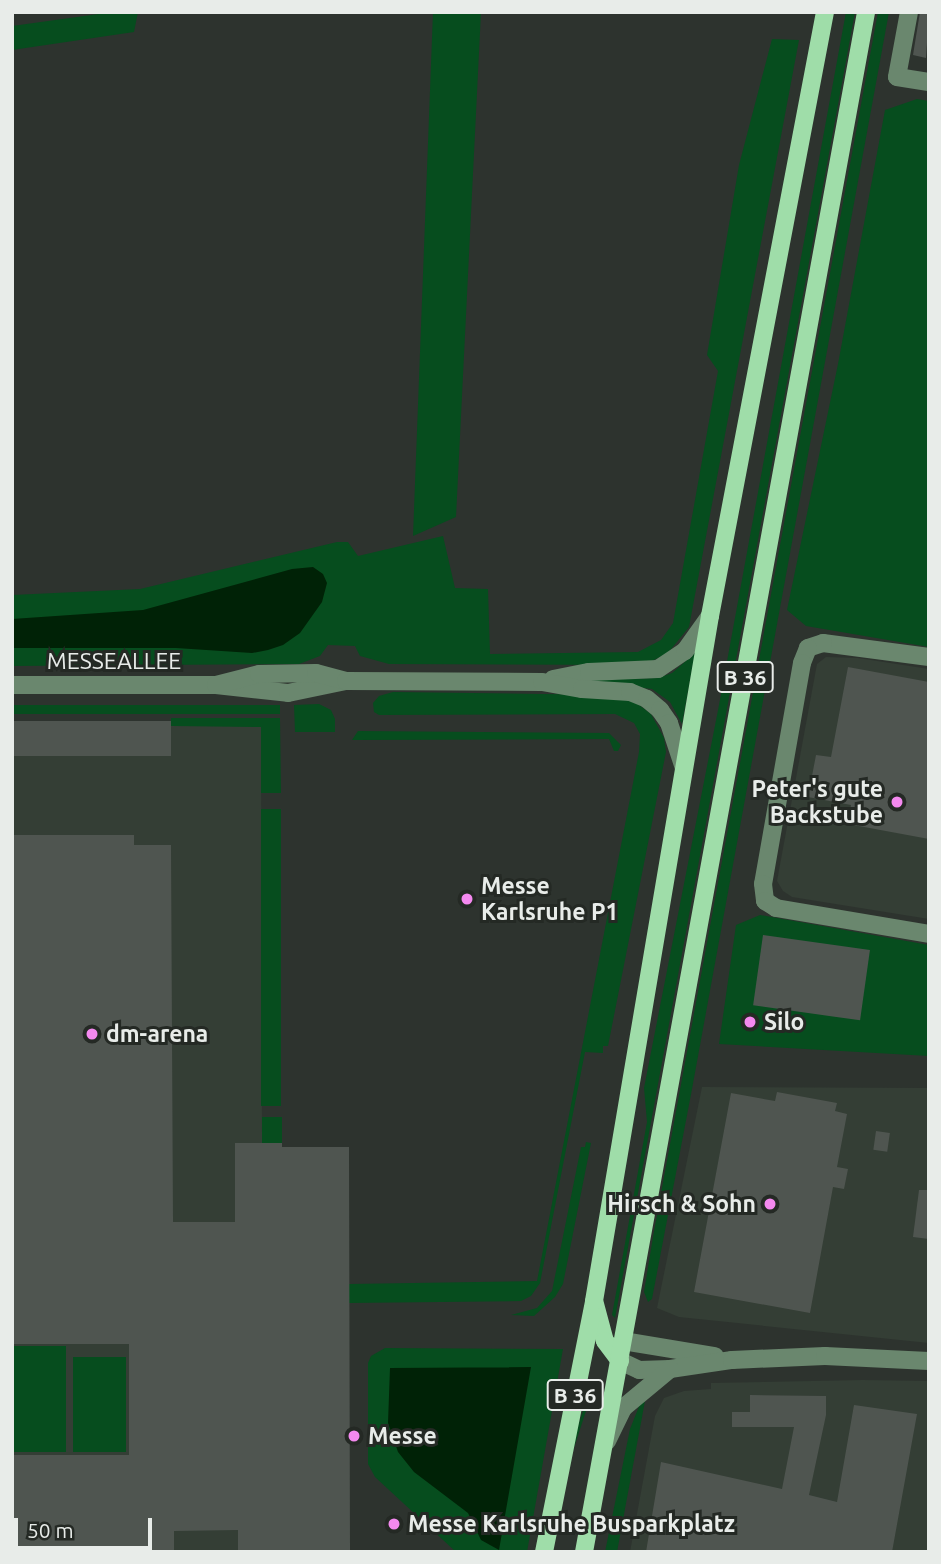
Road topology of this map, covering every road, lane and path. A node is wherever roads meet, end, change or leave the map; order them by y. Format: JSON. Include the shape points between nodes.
{"nodes":[{"id":1,"x":825,"y":12,"type":"edge"},
{"id":2,"x":866,"y":12,"type":"edge"},
{"id":3,"x":909,"y":12,"type":"edge"},
{"id":4,"x":929,"y":82,"type":"edge"},
{"id":5,"x":710,"y":616,"type":"junction"},
{"id":6,"x":929,"y":657,"type":"edge"},
{"id":7,"x":542,"y":682,"type":"junction"},
{"id":8,"x":12,"y":685,"type":"edge"},
{"id":9,"x":684,"y":768,"type":"junction"},
{"id":10,"x":929,"y":934,"type":"edge"},
{"id":11,"x":594,"y":1301,"type":"junction"},
{"id":12,"x":585,"y":1341,"type":"junction"},
{"id":13,"x":614,"y":1341,"type":"junction"},
{"id":14,"x":732,"y":1360,"type":"junction"},
{"id":15,"x":620,"y":1361,"type":"junction"},
{"id":16,"x":929,"y":1361,"type":"edge"},
{"id":17,"x":670,"y":1369,"type":"junction"},
{"id":18,"x":613,"y":1395,"type":"junction"},
{"id":19,"x":602,"y":1451,"type":"junction"},
{"id":20,"x":544,"y":1552,"type":"edge"},
{"id":21,"x":583,"y":1552,"type":"edge"}],
"edges":[{"from":1,"to":5,"type":"main road","number":"B 36"},
{"from":2,"to":13,"type":"main road","number":"B 36"},
{"from":3,"to":4,"type":"street","via":[[897,77]]},
{"from":5,"to":7,"type":"street","name":"MESSEALLEE","via":[[685,652],[658,670],[589,672]]},
{"from":5,"to":9,"type":"main road","number":"B 36"},
{"from":6,"to":10,"type":"street","via":[[850,645],[823,643],[808,648],[763,884],[765,901],[776,908]]},
{"from":7,"to":8,"type":"street","name":"MESSEALLEE","via":[[346,681],[316,673],[259,674],[216,685]]},
{"from":7,"to":9,"type":"street","name":"MESSEALLEE","via":[[630,692],[646,699],[669,723]]},
{"from":9,"to":11,"type":"main road","number":"B 36"},
{"from":11,"to":12,"type":"main road","number":"B 36"},
{"from":11,"to":13,"type":"main road"},
{"from":12,"to":13,"type":"main road"},
{"from":12,"to":18,"type":"main road","via":[[603,1360]]},
{"from":12,"to":20,"type":"main road","number":"B 36"},
{"from":13,"to":14,"type":"street"},
{"from":13,"to":15,"type":"main road","number":"B 36"},
{"from":14,"to":16,"type":"street","via":[[825,1356]]},
{"from":14,"to":17,"type":"street"},
{"from":15,"to":17,"type":"street","via":[[639,1370]]},
{"from":15,"to":18,"type":"main road","number":"B 36"},
{"from":17,"to":19,"type":"street","via":[[623,1408]]},
{"from":18,"to":19,"type":"main road","number":"B 36"},
{"from":19,"to":21,"type":"main road","number":"B 36"}]}
